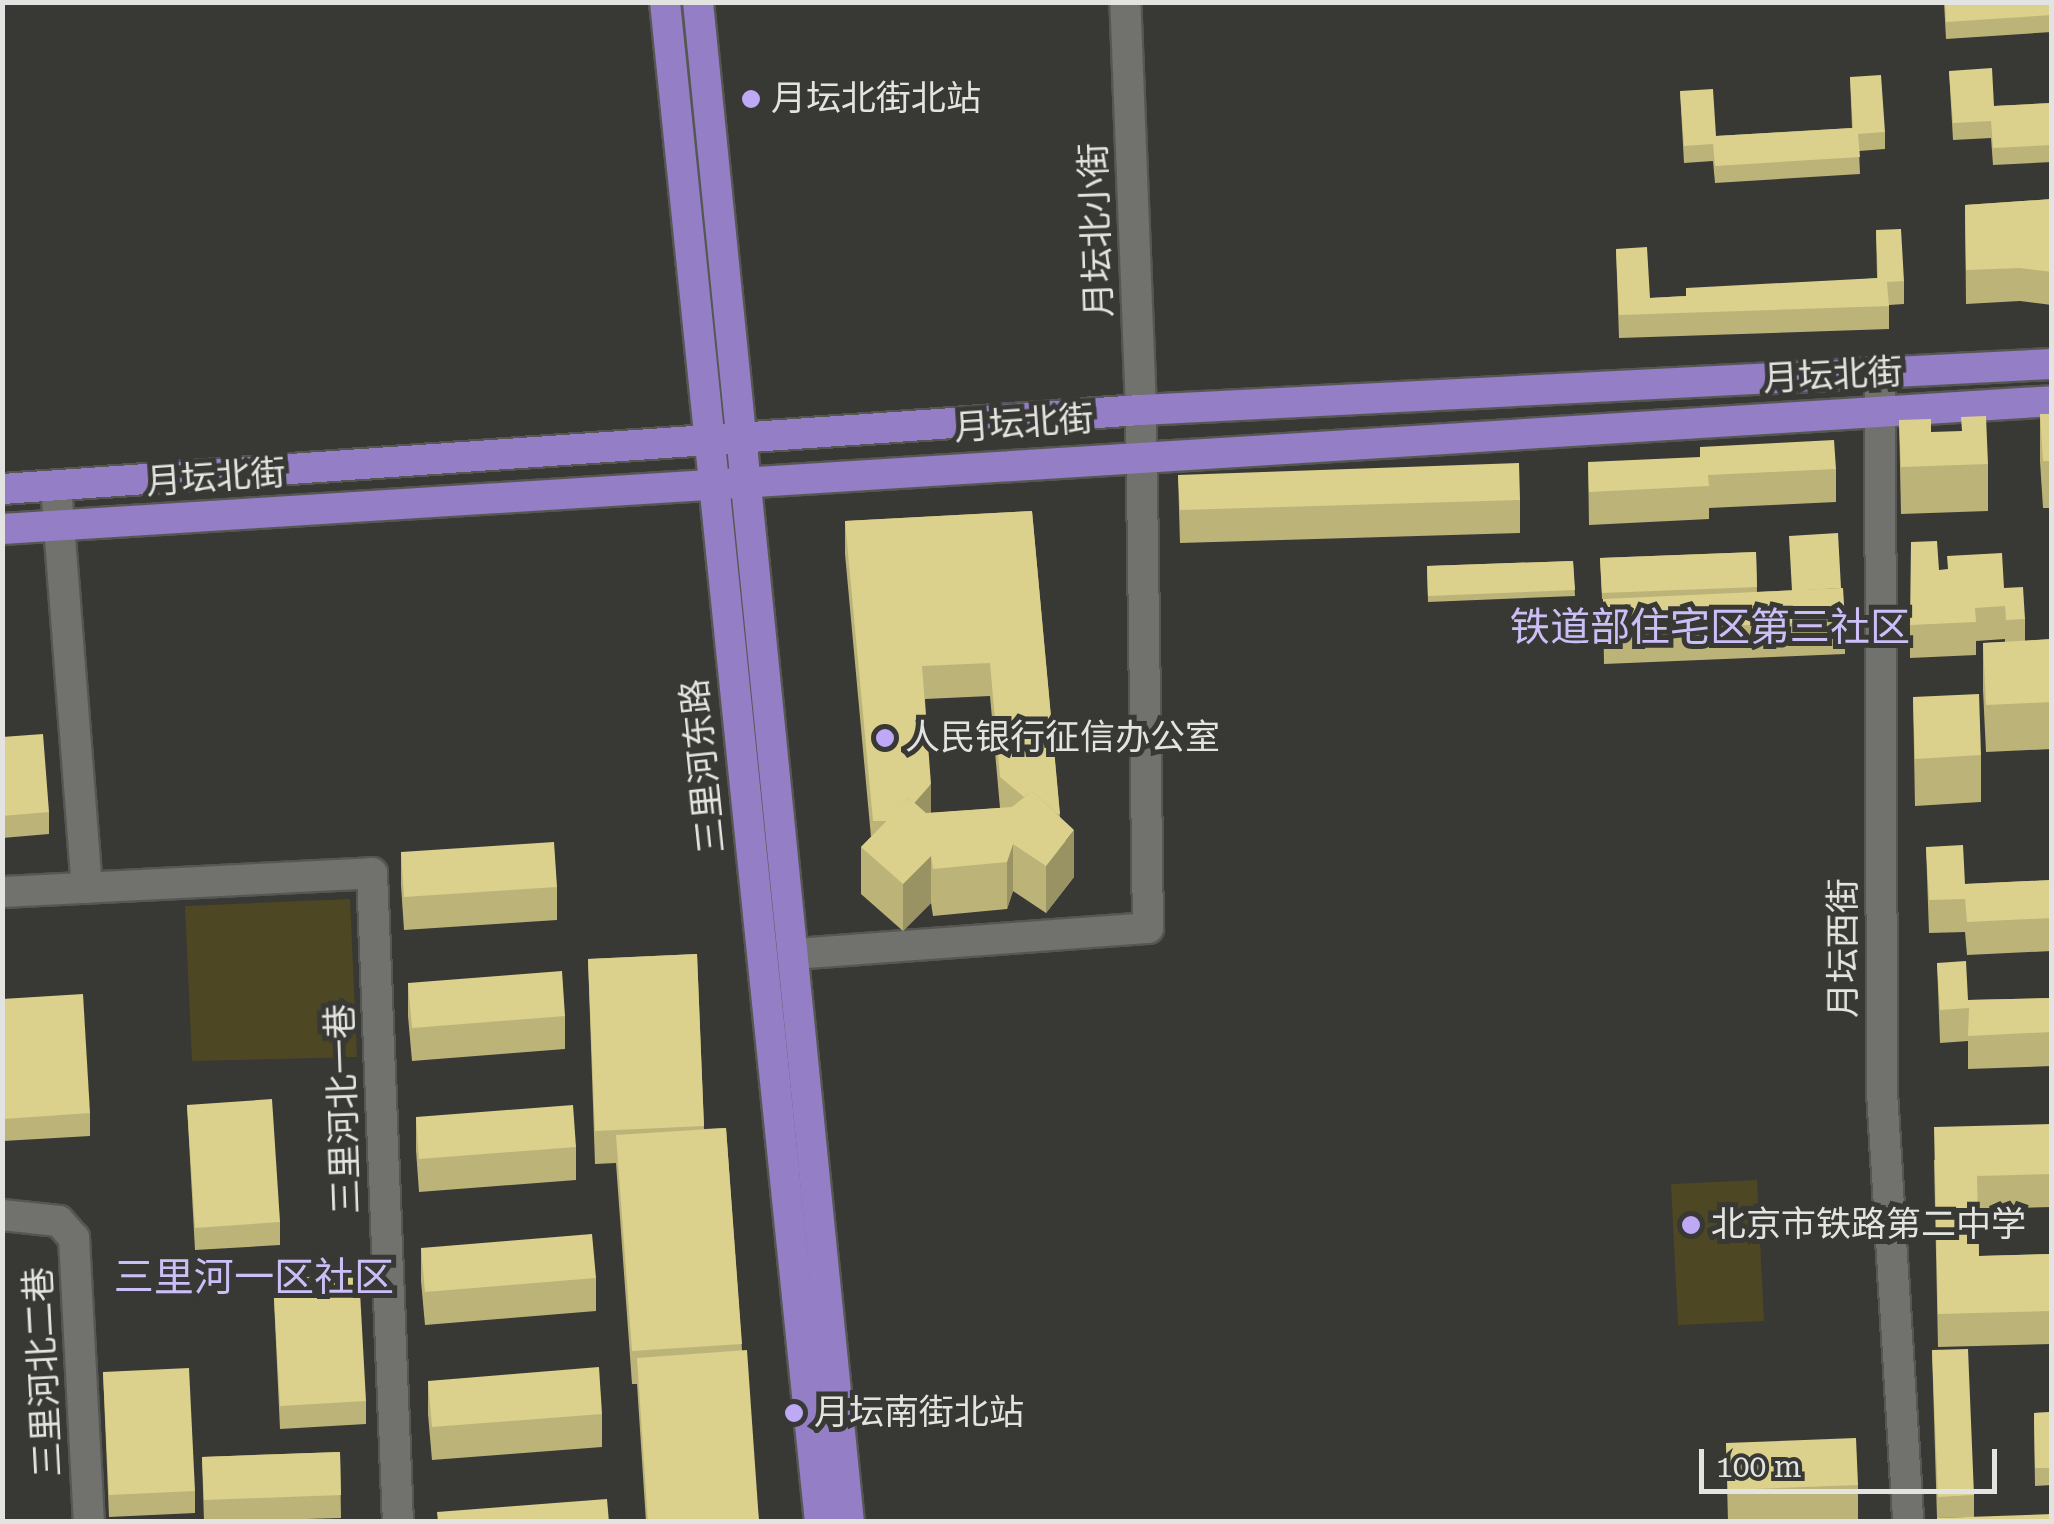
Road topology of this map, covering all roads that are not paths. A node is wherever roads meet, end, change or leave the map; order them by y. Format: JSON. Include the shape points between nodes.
{"nodes":[{"id":1,"x":665,"y":2,"type":"edge"},
{"id":2,"x":698,"y":2,"type":"edge"},
{"id":3,"x":1125,"y":2,"type":"edge"},
{"id":4,"x":2052,"y":364,"type":"edge"},
{"id":5,"x":1880,"y":374,"type":"junction"},
{"id":6,"x":2052,"y":401,"type":"edge"},
{"id":7,"x":1141,"y":410,"type":"junction"},
{"id":8,"x":1882,"y":410,"type":"junction"},
{"id":9,"x":740,"y":441,"type":"junction"},
{"id":10,"x":708,"y":442,"type":"junction"},
{"id":11,"x":1141,"y":454,"type":"junction"},
{"id":12,"x":728,"y":482,"type":"junction"},
{"id":13,"x":56,"y":486,"type":"junction"},
{"id":14,"x":2,"y":490,"type":"edge"},
{"id":15,"x":59,"y":525,"type":"junction"},
{"id":16,"x":2,"y":528,"type":"edge"},
{"id":17,"x":88,"y":888,"type":"junction"},
{"id":18,"x":2,"y":892,"type":"edge"},
{"id":19,"x":794,"y":954,"type":"junction"},
{"id":20,"x":2,"y":1215,"type":"edge"},
{"id":21,"x":89,"y":1522,"type":"edge"},
{"id":22,"x":398,"y":1522,"type":"edge"},
{"id":23,"x":820,"y":1522,"type":"edge"},
{"id":24,"x":849,"y":1522,"type":"edge"},
{"id":25,"x":1908,"y":1522,"type":"edge"}],
"edges":[{"from":1,"to":10,"type":"main road","name":"三里河东路"},
{"from":2,"to":9,"type":"main road","name":"三里河东路"},
{"from":3,"to":7,"type":"street","name":"月坛北小街"},
{"from":4,"to":5,"type":"main road","name":"月坛北街"},
{"from":5,"to":7,"type":"main road","name":"月坛北街"},
{"from":5,"to":8,"type":"street","name":"月坛西街"},
{"from":6,"to":8,"type":"main road","name":"月坛北街"},
{"from":7,"to":9,"type":"main road","name":"月坛北街"},
{"from":7,"to":11,"type":"street","name":"月坛北小街"},
{"from":8,"to":11,"type":"main road","name":"月坛北街"},
{"from":8,"to":25,"type":"street","name":"月坛西街","via":[[1882,1092]]},
{"from":9,"to":10,"type":"main road","name":"月坛北街"},
{"from":9,"to":12,"type":"main road","name":"三里河东路"},
{"from":10,"to":12,"type":"main road","name":"三里河东路"},
{"from":10,"to":13,"type":"main road","name":"月坛北街"},
{"from":11,"to":12,"type":"main road","name":"月坛北街"},
{"from":11,"to":19,"type":"street","name":"月坛北小街","via":[[1148,928]]},
{"from":12,"to":15,"type":"main road","name":"月坛北街"},
{"from":12,"to":19,"type":"main road","name":"三里河东路"},
{"from":12,"to":23,"type":"main road","name":"三里河东路"},
{"from":13,"to":14,"type":"main road","name":"月坛北街"},
{"from":13,"to":15,"type":"street"},
{"from":15,"to":16,"type":"main road","name":"月坛北街"},
{"from":15,"to":17,"type":"street"},
{"from":17,"to":18,"type":"street"},
{"from":17,"to":22,"type":"street","name":"三里河北一巷","via":[[372,872]]},
{"from":19,"to":24,"type":"main road","name":"三里河东路"},
{"from":20,"to":21,"type":"street","name":"三里河北二巷","via":[[59,1221],[74,1238]]}]}
